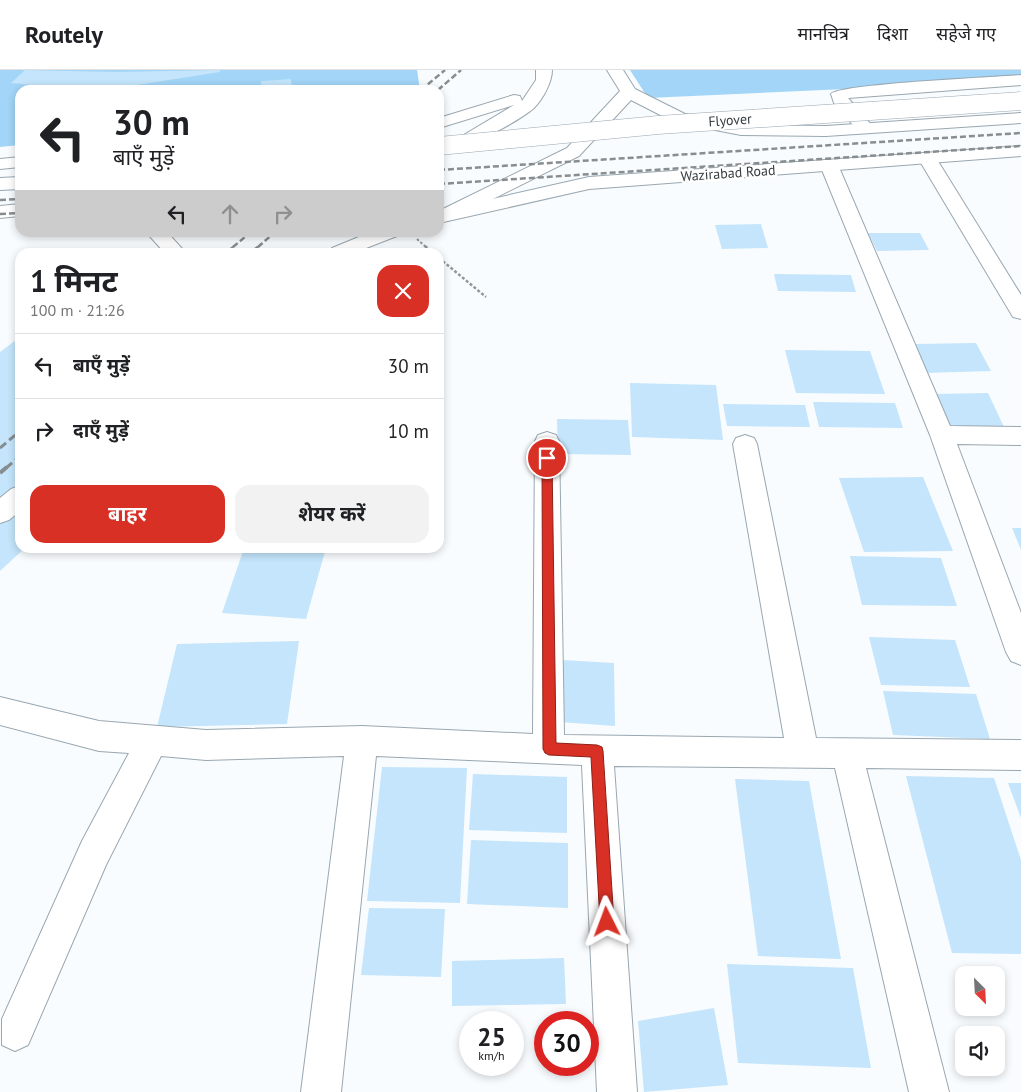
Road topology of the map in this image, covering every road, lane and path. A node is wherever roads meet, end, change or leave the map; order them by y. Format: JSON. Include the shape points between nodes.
{"nodes":[{"id":1,"x":544,"y":70,"type":"edge"},
{"id":2,"x":616,"y":70,"type":"edge"},
{"id":3,"x":1021,"y":80,"type":"edge"},
{"id":4,"x":630,"y":92,"type":"junction"},
{"id":5,"x":535,"y":93,"type":"junction"},
{"id":6,"x":1021,"y":101,"type":"edge"},
{"id":7,"x":1021,"y":118,"type":"edge"},
{"id":8,"x":444,"y":121,"type":"edge"},
{"id":9,"x":865,"y":128,"type":"junction"},
{"id":10,"x":444,"y":147,"type":"edge"},
{"id":11,"x":444,"y":147,"type":"edge"},
{"id":12,"x":1021,"y":151,"type":"edge"},
{"id":13,"x":928,"y":158,"type":"junction"},
{"id":14,"x":15,"y":162,"type":"edge"},
{"id":15,"x":0,"y":164,"type":"edge"},
{"id":16,"x":829,"y":165,"type":"junction"},
{"id":17,"x":15,"y":183,"type":"edge"},
{"id":18,"x":0,"y":184,"type":"edge"},
{"id":19,"x":15,"y":210,"type":"edge"},
{"id":20,"x":0,"y":212,"type":"edge"},
{"id":21,"x":445,"y":215,"type":"edge"},
{"id":22,"x":159,"y":237,"type":"edge"},
{"id":23,"x":377,"y":237,"type":"edge"},
{"id":24,"x":414,"y":238,"type":"dead end"},
{"id":25,"x":171,"y":248,"type":"edge"},
{"id":26,"x":349,"y":248,"type":"edge"},
{"id":27,"x":427,"y":248,"type":"edge"},
{"id":28,"x":444,"y":262,"type":"edge"},
{"id":29,"x":486,"y":297,"type":"dead end"},
{"id":30,"x":1021,"y":312,"type":"edge"},
{"id":31,"x":942,"y":435,"type":"junction"},
{"id":32,"x":1021,"y":436,"type":"edge"},
{"id":33,"x":547,"y":441,"type":"dead end"},
{"id":34,"x":745,"y":444,"type":"dead end"},
{"id":35,"x":15,"y":500,"type":"edge"},
{"id":36,"x":0,"y":512,"type":"edge"},
{"id":37,"x":1021,"y":652,"type":"edge"},
{"id":38,"x":0,"y":711,"type":"edge"},
{"id":39,"x":152,"y":741,"type":"junction"},
{"id":40,"x":362,"y":741,"type":"junction"},
{"id":41,"x":549,"y":749,"type":"junction"},
{"id":42,"x":597,"y":751,"type":"junction"},
{"id":43,"x":804,"y":754,"type":"junction"},
{"id":44,"x":847,"y":754,"type":"junction"},
{"id":45,"x":1021,"y":755,"type":"edge"},
{"id":46,"x":15,"y":1032,"type":"dead end"},
{"id":47,"x":321,"y":1092,"type":"edge"},
{"id":48,"x":617,"y":1092,"type":"edge"},
{"id":49,"x":929,"y":1092,"type":"edge"}],
"edges":[{"from":1,"to":5,"type":"main road","via":[[544,80]]},
{"from":2,"to":4,"type":"main road"},
{"from":3,"to":9,"type":"main road","via":[[840,94],[840,99]]},
{"from":4,"to":9,"type":"main road","via":[[680,118],[741,130]]},
{"from":4,"to":21,"type":"main road","via":[[573,152]]},
{"from":5,"to":8,"type":"main road"},
{"from":5,"to":10,"type":"main road","via":[[528,104],[468,140]]},
{"from":6,"to":11,"type":"main road","name":"Flyover","bridge":true,"via":[[658,124]]},
{"from":7,"to":9,"type":"main road"},
{"from":12,"to":13,"type":"main road","name":"Wazirabad Road"},
{"from":13,"to":16,"type":"main road","name":"Wazirabad Road"},
{"from":13,"to":30,"type":"main road"},
{"from":14,"to":15,"type":"main road"},
{"from":16,"to":21,"type":"main road","name":"Wazirabad Road","via":[[590,183]]},
{"from":16,"to":31,"type":"main road"},
{"from":17,"to":18,"type":"main road"},
{"from":19,"to":20,"type":"main road"},
{"from":22,"to":25,"type":"main road"},
{"from":23,"to":26,"type":"main road"},
{"from":24,"to":27,"type":"path"},
{"from":28,"to":29,"type":"path"},
{"from":31,"to":32,"type":"main road"},
{"from":31,"to":37,"type":"main road"},
{"from":33,"to":41,"type":"main road"},
{"from":34,"to":43,"type":"main road"},
{"from":35,"to":36,"type":"main road"},
{"from":38,"to":39,"type":"main road","via":[[99,736]]},
{"from":39,"to":40,"type":"main road","via":[[206,745]]},
{"from":39,"to":46,"type":"main road","via":[[94,853]]},
{"from":40,"to":41,"type":"main road"},
{"from":40,"to":47,"type":"main road"},
{"from":41,"to":42,"type":"main road"},
{"from":42,"to":43,"type":"main road"},
{"from":42,"to":48,"type":"main road"},
{"from":43,"to":44,"type":"main road"},
{"from":44,"to":45,"type":"main road"},
{"from":44,"to":49,"type":"main road"}]}
